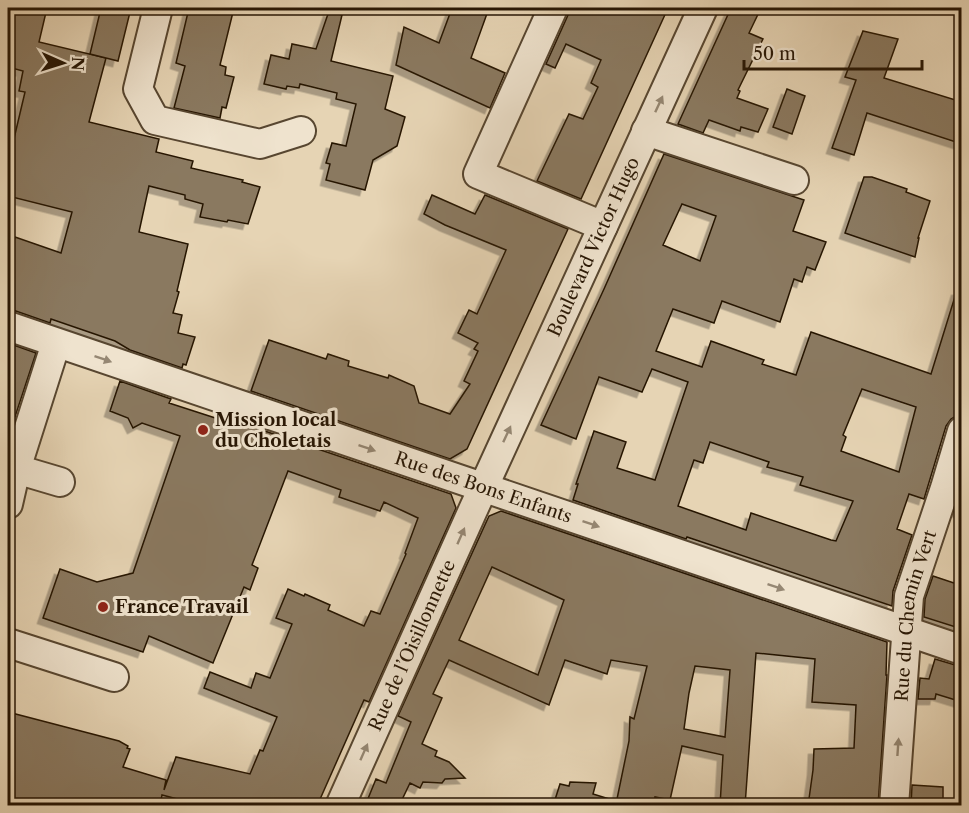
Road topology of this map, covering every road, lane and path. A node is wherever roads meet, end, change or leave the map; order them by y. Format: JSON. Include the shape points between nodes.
{"nodes":[{"id":1,"x":158,"y":8,"type":"edge"},
{"id":2,"x":553,"y":8,"type":"edge"},
{"id":3,"x":703,"y":8,"type":"edge"},
{"id":4,"x":301,"y":131,"type":"dead end"},
{"id":5,"x":646,"y":131,"type":"junction"},
{"id":6,"x":794,"y":180,"type":"dead end"},
{"id":7,"x":603,"y":226,"type":"junction"},
{"id":8,"x":8,"y":326,"type":"edge"},
{"id":9,"x":56,"y":343,"type":"junction"},
{"id":10,"x":962,"y":431,"type":"edge"},
{"id":11,"x":16,"y":469,"type":"junction"},
{"id":12,"x":60,"y":482,"type":"dead end"},
{"id":13,"x":483,"y":487,"type":"junction"},
{"id":14,"x":8,"y":504,"type":"edge"},
{"id":15,"x":905,"y":631,"type":"junction"},
{"id":16,"x":8,"y":643,"type":"edge"},
{"id":17,"x":962,"y":650,"type":"edge"},
{"id":18,"x":114,"y":677,"type":"dead end"},
{"id":19,"x":340,"y":806,"type":"edge"},
{"id":20,"x":894,"y":806,"type":"edge"}],
"edges":[{"from":1,"to":4,"type":"street","via":[[138,89],[155,120],[260,144]]},
{"from":2,"to":7,"type":"street","via":[[478,174]]},
{"from":5,"to":3,"type":"street","name":"Boulevard Victor Hugo","one_way":true},
{"from":5,"to":6,"type":"street"},
{"from":5,"to":7,"type":"street","name":"Boulevard Victor Hugo"},
{"from":13,"to":7,"type":"street","name":"Boulevard Victor Hugo","one_way":true},
{"from":8,"to":9,"type":"street","name":"Rue des Bons Enfants"},
{"from":9,"to":11,"type":"street"},
{"from":9,"to":13,"type":"street","name":"Rue des Bons Enfants","one_way":true},
{"from":10,"to":15,"type":"street","name":"Rue du Chemin Vert","via":[[909,596]]},
{"from":11,"to":12,"type":"street"},
{"from":11,"to":14,"type":"street"},
{"from":13,"to":15,"type":"street","name":"Rue des Bons Enfants","one_way":true},
{"from":19,"to":13,"type":"street","name":"Rue de l’Oisillonnette","one_way":true},
{"from":15,"to":17,"type":"street","name":"Rue des Bons Enfants"},
{"from":20,"to":15,"type":"street","name":"Rue du Chemin Vert","one_way":true},
{"from":16,"to":18,"type":"street"}]}
